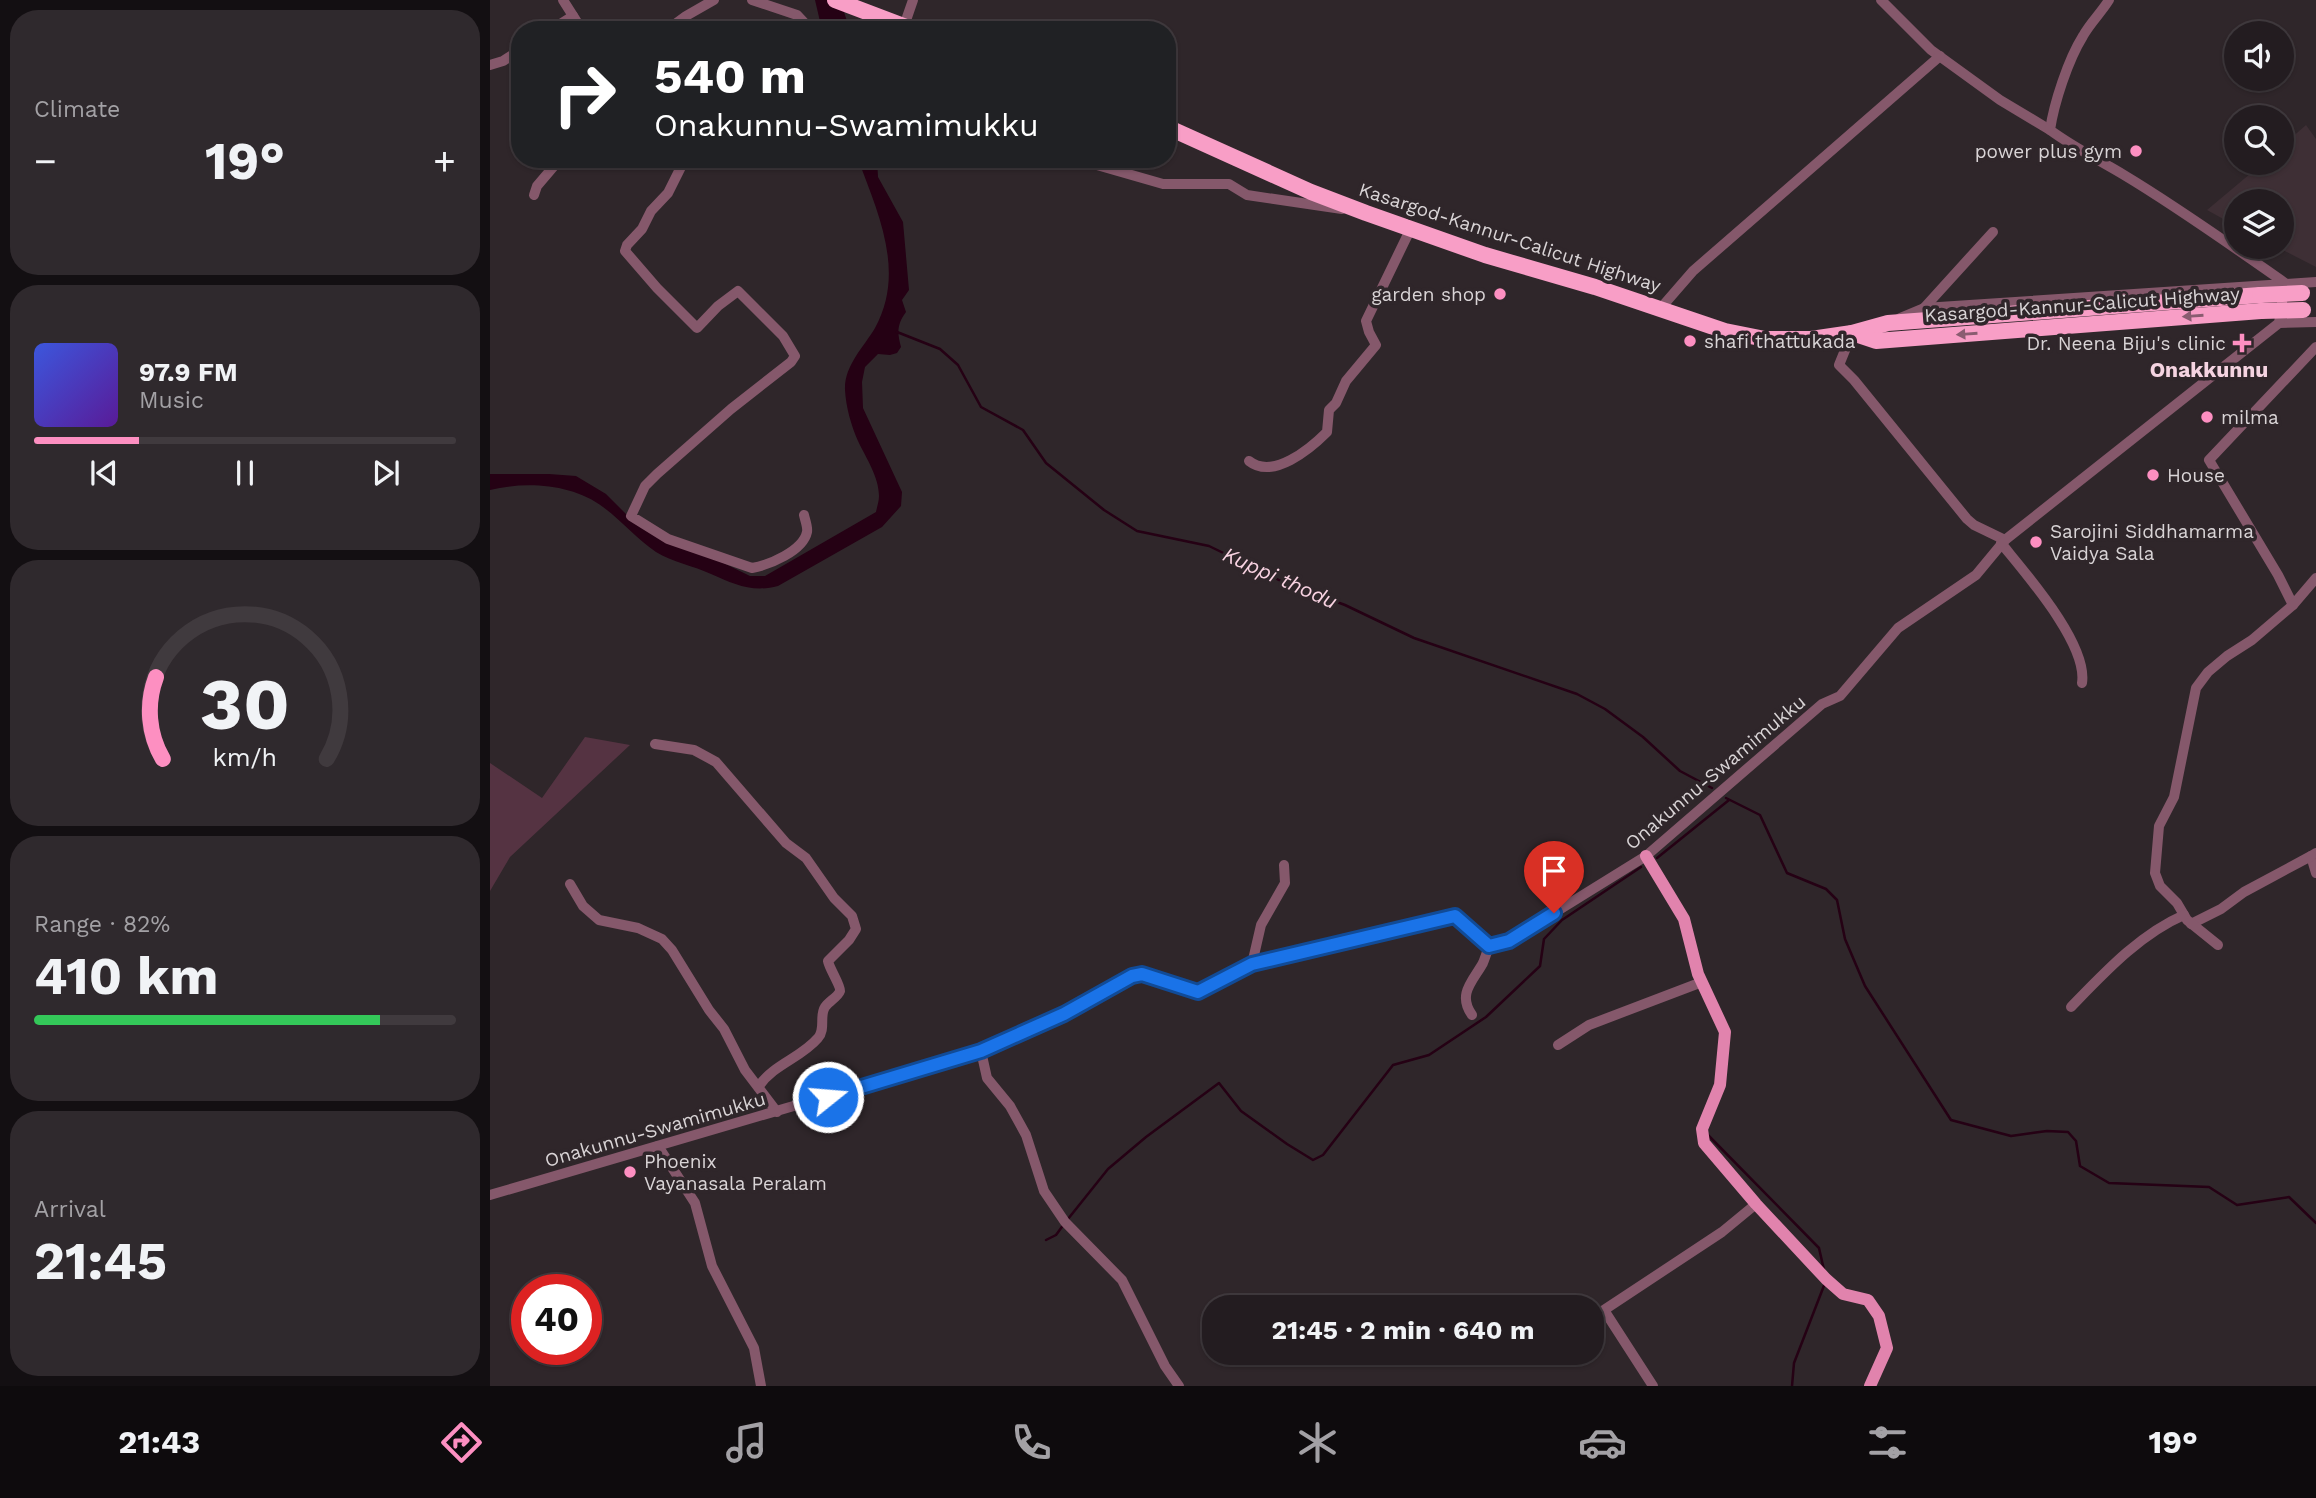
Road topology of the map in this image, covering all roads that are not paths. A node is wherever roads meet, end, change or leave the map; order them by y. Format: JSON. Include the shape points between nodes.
{"nodes":[{"id":1,"x":563,"y":0,"type":"edge"},
{"id":2,"x":714,"y":0,"type":"edge"},
{"id":3,"x":752,"y":0,"type":"edge"},
{"id":4,"x":835,"y":0,"type":"edge"},
{"id":5,"x":913,"y":0,"type":"edge"},
{"id":6,"x":1881,"y":0,"type":"edge"},
{"id":7,"x":2109,"y":0,"type":"edge"},
{"id":8,"x":573,"y":16,"type":"junction"},
{"id":9,"x":565,"y":21,"type":"edge"},
{"id":10,"x":576,"y":21,"type":"edge"},
{"id":11,"x":679,"y":21,"type":"edge"},
{"id":12,"x":802,"y":21,"type":"edge"},
{"id":13,"x":890,"y":21,"type":"edge"},
{"id":14,"x":910,"y":21,"type":"edge"},
{"id":15,"x":511,"y":56,"type":"edge"},
{"id":16,"x":1940,"y":56,"type":"junction"},
{"id":17,"x":490,"y":65,"type":"edge"},
{"id":18,"x":1176,"y":131,"type":"edge"},
{"id":19,"x":2050,"y":131,"type":"junction"},
{"id":20,"x":552,"y":168,"type":"edge"},
{"id":21,"x":680,"y":168,"type":"edge"},
{"id":22,"x":1107,"y":168,"type":"edge"},
{"id":23,"x":534,"y":195,"type":"dead end"},
{"id":24,"x":1366,"y":213,"type":"junction"},
{"id":25,"x":1411,"y":229,"type":"junction"},
{"id":26,"x":1993,"y":232,"type":"dead end"},
{"id":27,"x":2316,"y":282,"type":"edge"},
{"id":28,"x":2285,"y":283,"type":"junction"},
{"id":29,"x":2309,"y":293,"type":"edge"},
{"id":30,"x":2261,"y":303,"type":"junction"},
{"id":31,"x":1924,"y":308,"type":"junction"},
{"id":32,"x":1660,"y":309,"type":"junction"},
{"id":33,"x":2309,"y":310,"type":"edge"},
{"id":34,"x":1888,"y":323,"type":"junction"},
{"id":35,"x":2280,"y":323,"type":"junction"},
{"id":36,"x":2316,"y":323,"type":"edge"},
{"id":37,"x":1852,"y":332,"type":"junction"},
{"id":38,"x":2316,"y":347,"type":"edge"},
{"id":39,"x":1248,"y":461,"type":"dead end"},
{"id":40,"x":804,"y":515,"type":"dead end"},
{"id":41,"x":2003,"y":542,"type":"junction"},
{"id":42,"x":2316,"y":578,"type":"edge"},
{"id":43,"x":2293,"y":606,"type":"junction"},
{"id":44,"x":2082,"y":683,"type":"dead end"},
{"id":45,"x":655,"y":744,"type":"dead end"},
{"id":46,"x":2313,"y":855,"type":"edge"},
{"id":47,"x":1646,"y":856,"type":"junction"},
{"id":48,"x":1284,"y":865,"type":"dead end"},
{"id":49,"x":2316,"y":873,"type":"edge"},
{"id":50,"x":570,"y":884,"type":"dead end"},
{"id":51,"x":2188,"y":919,"type":"junction"},
{"id":52,"x":2218,"y":945,"type":"dead end"},
{"id":53,"x":1489,"y":946,"type":"junction"},
{"id":54,"x":1252,"y":964,"type":"junction"},
{"id":55,"x":1702,"y":982,"type":"junction"},
{"id":56,"x":2071,"y":1007,"type":"dead end"},
{"id":57,"x":1472,"y":1015,"type":"dead end"},
{"id":58,"x":1558,"y":1045,"type":"dead end"},
{"id":59,"x":981,"y":1051,"type":"junction"},
{"id":60,"x":758,"y":1086,"type":"junction"},
{"id":61,"x":777,"y":1112,"type":"junction"},
{"id":62,"x":658,"y":1146,"type":"junction"},
{"id":63,"x":490,"y":1195,"type":"edge"},
{"id":64,"x":1756,"y":1204,"type":"junction"},
{"id":65,"x":761,"y":1386,"type":"edge"},
{"id":66,"x":1179,"y":1386,"type":"edge"},
{"id":67,"x":1653,"y":1386,"type":"edge"},
{"id":68,"x":1870,"y":1386,"type":"edge"}],
"edges":[{"from":1,"to":8,"type":"street"},
{"from":2,"to":11,"type":"street"},
{"from":3,"to":12,"type":"street"},
{"from":4,"to":13,"type":"highway"},
{"from":5,"to":14,"type":"street"},
{"from":6,"to":16,"type":"street"},
{"from":7,"to":19,"type":"street","via":[[2071,58]]},
{"from":8,"to":9,"type":"street"},
{"from":8,"to":10,"type":"street"},
{"from":15,"to":17,"type":"street"},
{"from":16,"to":19,"type":"street"},
{"from":16,"to":32,"type":"street","via":[[1693,271]]},
{"from":18,"to":24,"type":"highway","name":"Kasargod-Kannur-Calicut Highway"},
{"from":19,"to":28,"type":"street","via":[[2123,174]]},
{"from":20,"to":23,"type":"street"},
{"from":21,"to":40,"type":"street","via":[[668,193],[625,251],[697,328],[738,291],[783,336],[795,356],[657,474],[645,486],[631,516],[668,539],[752,568],[801,544],[807,531]]},
{"from":22,"to":24,"type":"street","via":[[1163,184],[1229,184],[1247,195]]},
{"from":24,"to":25,"type":"highway","name":"Kasargod-Kannur-Calicut Highway"},
{"from":25,"to":32,"type":"highway","name":"Kasargod-Kannur-Calicut Highway"},
{"from":25,"to":39,"type":"street","via":[[1366,321],[1376,345],[1329,410],[1328,432],[1285,463],[1256,467]]},
{"from":26,"to":31,"type":"street"},
{"from":27,"to":28,"type":"street"},
{"from":28,"to":31,"type":"street"},
{"from":28,"to":35,"type":"street"},
{"from":29,"to":30,"type":"highway","name":"Kasargod-Kannur-Calicut Highway","bridge":true},
{"from":30,"to":33,"type":"highway","name":"Kasargod-Kannur-Calicut Highway","bridge":true},
{"from":30,"to":34,"type":"highway","name":"Kasargod-Kannur-Calicut Highway"},
{"from":30,"to":37,"type":"highway","name":"Kasargod-Kannur-Calicut Highway","one_way":true,"via":[[1877,341]]},
{"from":31,"to":34,"type":"street"},
{"from":32,"to":37,"type":"highway","name":"Kasargod-Kannur-Calicut Highway","via":[[1765,339],[1811,339]]},
{"from":34,"to":37,"type":"highway","name":"Kasargod-Kannur-Calicut Highway"},
{"from":35,"to":36,"type":"street"},
{"from":35,"to":41,"type":"street","name":"Onakunnu-Swamimukku"},
{"from":37,"to":41,"type":"street","via":[[1839,365],[1967,519]]},
{"from":38,"to":43,"type":"street","via":[[2209,460]]},
{"from":41,"to":44,"type":"street","via":[[2071,640],[2084,670]]},
{"from":41,"to":47,"type":"street","name":"Onakunnu-Swamimukku","via":[[1976,575],[1898,628],[1840,696],[1822,704]]},
{"from":42,"to":43,"type":"street"},
{"from":43,"to":51,"type":"street","via":[[2208,672],[2196,688],[2174,797],[2159,826],[2155,853],[2160,886]]},
{"from":45,"to":60,"type":"street","via":[[694,750],[716,762],[786,843],[806,858],[852,916],[856,929],[828,961],[840,992],[824,1007],[822,1034]]},
{"from":46,"to":49,"type":"street"},
{"from":46,"to":51,"type":"street","via":[[2221,909]]},
{"from":47,"to":53,"type":"street","name":"Onakunnu-Swamimukku","via":[[1509,941]]},
{"from":47,"to":55,"type":"main road","via":[[1684,919]]},
{"from":48,"to":54,"type":"street","via":[[1284,883],[1261,925]]},
{"from":50,"to":60,"type":"street","via":[[583,906],[599,920],[638,928],[662,939]]},
{"from":51,"to":52,"type":"street"},
{"from":51,"to":56,"type":"street","via":[[2165,923]]},
{"from":53,"to":54,"type":"street","name":"Onakunnu-Swamimukku","via":[[1455,916]]},
{"from":53,"to":57,"type":"street","via":[[1468,985]]},
{"from":54,"to":59,"type":"street","name":"Onakunnu-Swamimukku","via":[[1198,992],[1142,974],[1132,976],[1064,1014]]},
{"from":55,"to":58,"type":"street","via":[[1589,1025]]},
{"from":55,"to":64,"type":"main road","via":[[1725,1032],[1720,1085],[1702,1129],[1704,1143]]},
{"from":59,"to":61,"type":"street","name":"Onakunnu-Swamimukku"},
{"from":59,"to":66,"type":"street","via":[[987,1078],[1026,1135],[1044,1191],[1065,1222],[1122,1280]]},
{"from":60,"to":61,"type":"street"},
{"from":61,"to":62,"type":"street","name":"Onakunnu-Swamimukku"},
{"from":62,"to":63,"type":"street","name":"Onakunnu-Swamimukku"},
{"from":62,"to":65,"type":"street","via":[[695,1203],[712,1266],[754,1348]]},
{"from":64,"to":67,"type":"street","via":[[1722,1232],[1604,1310]]},
{"from":64,"to":68,"type":"main road","via":[[1843,1294],[1868,1300],[1879,1316],[1887,1348]]}]}
